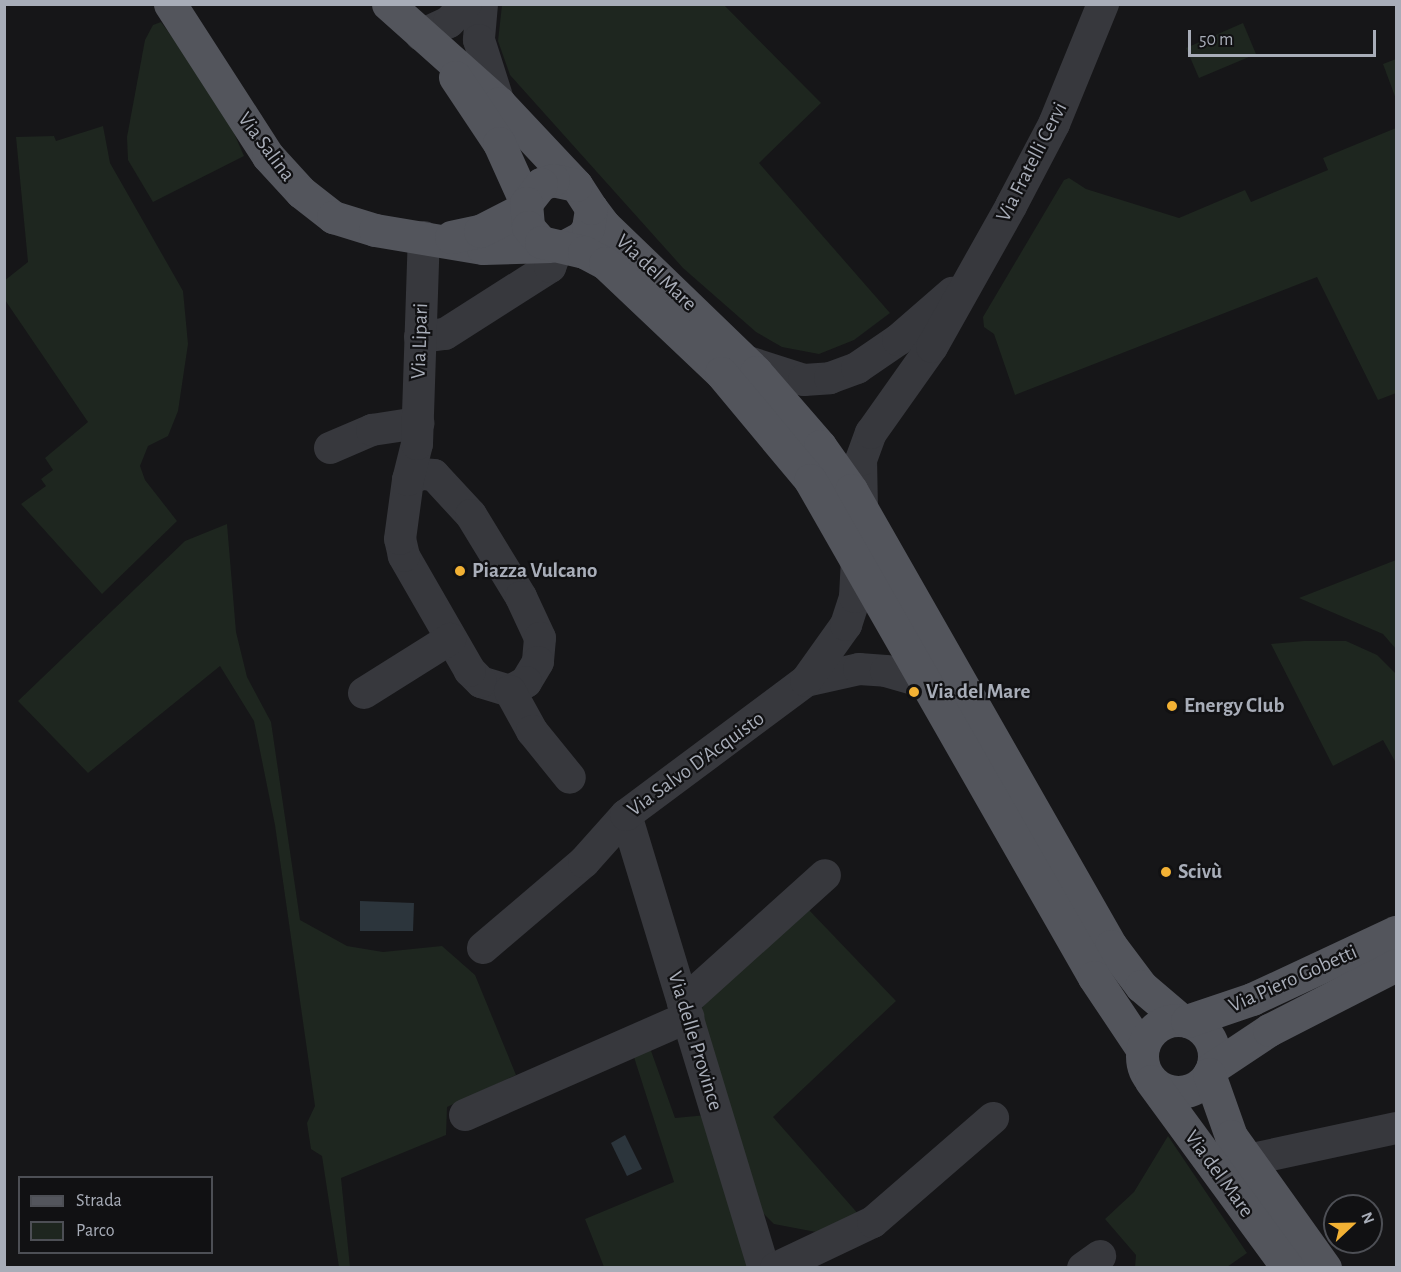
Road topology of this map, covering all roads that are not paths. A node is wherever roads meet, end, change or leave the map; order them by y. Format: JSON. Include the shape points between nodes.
{"nodes":[{"id":1,"x":170,"y":4,"type":"edge"},
{"id":2,"x":388,"y":4,"type":"edge"},
{"id":3,"x":431,"y":4,"type":"edge"},
{"id":4,"x":466,"y":4,"type":"edge"},
{"id":5,"x":482,"y":4,"type":"edge"},
{"id":6,"x":1096,"y":4,"type":"edge"},
{"id":7,"x":1103,"y":4,"type":"edge"},
{"id":8,"x":1089,"y":40,"type":"junction"},
{"id":9,"x":432,"y":45,"type":"junction"},
{"id":10,"x":499,"y":103,"type":"junction"},
{"id":11,"x":584,"y":197,"type":"junction"},
{"id":12,"x":526,"y":205,"type":"junction"},
{"id":13,"x":432,"y":238,"type":"junction"},
{"id":14,"x":558,"y":246,"type":"junction"},
{"id":15,"x":966,"y":281,"type":"junction"},
{"id":16,"x":420,"y":337,"type":"junction"},
{"id":17,"x":745,"y":361,"type":"junction"},
{"id":18,"x":417,"y":434,"type":"junction"},
{"id":19,"x":330,"y":448,"type":"dead end"},
{"id":20,"x":421,"y":477,"type":"junction"},
{"id":21,"x":862,"y":510,"type":"junction"},
{"id":22,"x":857,"y":559,"type":"junction"},
{"id":23,"x":450,"y":639,"type":"junction"},
{"id":24,"x":806,"y":681,"type":"junction"},
{"id":25,"x":924,"y":682,"type":"junction"},
{"id":26,"x":364,"y":693,"type":"dead end"},
{"id":27,"x":512,"y":694,"type":"junction"},
{"id":28,"x":570,"y":778,"type":"dead end"},
{"id":29,"x":626,"y":815,"type":"junction"},
{"id":30,"x":825,"y":875,"type":"dead end"},
{"id":31,"x":1396,"y":932,"type":"edge"},
{"id":32,"x":483,"y":948,"type":"dead end"},
{"id":33,"x":1396,"y":965,"type":"edge"},
{"id":34,"x":685,"y":1010,"type":"junction"},
{"id":35,"x":1184,"y":1021,"type":"junction"},
{"id":36,"x":1142,"y":1049,"type":"junction"},
{"id":37,"x":1211,"y":1071,"type":"junction"},
{"id":38,"x":1151,"y":1081,"type":"junction"},
{"id":39,"x":465,"y":1115,"type":"dead end"},
{"id":40,"x":993,"y":1118,"type":"dead end"},
{"id":41,"x":1396,"y":1128,"type":"edge"},
{"id":42,"x":1248,"y":1160,"type":"junction"},
{"id":43,"x":764,"y":1268,"type":"edge"},
{"id":44,"x":776,"y":1268,"type":"edge"},
{"id":45,"x":1288,"y":1268,"type":"edge"},
{"id":46,"x":1325,"y":1268,"type":"edge"}],
"edges":[{"from":1,"to":13,"type":"main road","name":"Via Salina","via":[[268,156],[301,192],[333,217],[375,230]]},
{"from":2,"to":9,"type":"main road"},
{"from":3,"to":9,"type":"street"},
{"from":4,"to":9,"type":"street"},
{"from":5,"to":10,"type":"street","via":[[479,40]]},
{"from":6,"to":8,"type":"street"},
{"from":7,"to":8,"type":"street"},
{"from":8,"to":15,"type":"street","name":"Via Fratelli Cervi","via":[[1054,124]]},
{"from":9,"to":10,"type":"main road","name":"Via del Mare"},
{"from":9,"to":12,"type":"main road","via":[[499,143]]},
{"from":10,"to":11,"type":"main road","name":"Via del Mare"},
{"from":11,"to":12,"type":"main road","via":[[565,180],[541,184]]},
{"from":11,"to":14,"type":"main road","via":[[588,228],[582,237]]},
{"from":11,"to":17,"type":"main road","name":"Via del Mare","via":[[604,225]]},
{"from":12,"to":13,"type":"main road","via":[[480,231]]},
{"from":12,"to":14,"type":"main road","via":[[528,228]]},
{"from":13,"to":14,"type":"main road","name":"Via Salina","via":[[483,248]]},
{"from":13,"to":16,"type":"street","name":"Via Lipari"},
{"from":14,"to":16,"type":"street","via":[[550,267],[445,334]]},
{"from":14,"to":22,"type":"main road","name":"Via del Mare","via":[[605,263],[721,373],[810,480]]},
{"from":15,"to":17,"type":"street","via":[[898,340],[857,368],[830,378],[804,380]]},
{"from":15,"to":21,"type":"street","name":"Via Fratelli Cervi","via":[[932,347],[871,433],[861,460]]},
{"from":16,"to":18,"type":"street","name":"Via Lipari"},
{"from":17,"to":21,"type":"main road","name":"Via del Mare","via":[[820,446]]},
{"from":18,"to":19,"type":"street","via":[[372,430]]},
{"from":18,"to":20,"type":"street"},
{"from":20,"to":23,"type":"street","via":[[400,539],[404,556]]},
{"from":20,"to":27,"type":"street","via":[[471,515],[540,638],[538,662],[526,682]]},
{"from":21,"to":35,"type":"main road","name":"Via del Mare","via":[[1111,946],[1140,986]]},
{"from":22,"to":24,"type":"street","via":[[855,597],[846,625]]},
{"from":22,"to":25,"type":"main road","name":"Via del Mare"},
{"from":23,"to":26,"type":"street"},
{"from":23,"to":27,"type":"street","via":[[481,682]]},
{"from":24,"to":25,"type":"street","via":[[860,669],[886,671]]},
{"from":24,"to":29,"type":"street","name":"Via Salvo D'Acquisto"},
{"from":25,"to":36,"type":"main road","name":"Via del Mare","via":[[1094,977]]},
{"from":27,"to":28,"type":"street","via":[[532,731]]},
{"from":29,"to":32,"type":"street","name":"Via Salvo D'Acquisto","via":[[584,862]]},
{"from":29,"to":34,"type":"street","name":"Via delle Province"},
{"from":30,"to":34,"type":"street"},
{"from":31,"to":35,"type":"main road","name":"Via Piero Gobetti","via":[[1252,999]]},
{"from":33,"to":37,"type":"main road","name":"Via Piero Gobetti","via":[[1269,1030]]},
{"from":34,"to":39,"type":"street"},
{"from":34,"to":43,"type":"street","name":"Via delle Province"},
{"from":35,"to":36,"type":"main road","via":[[1152,1031]]},
{"from":35,"to":37,"type":"main road","via":[[1209,1039]]},
{"from":36,"to":38,"type":"main road","via":[[1145,1072]]},
{"from":37,"to":38,"type":"main road","via":[[1189,1091],[1175,1093]]},
{"from":37,"to":42,"type":"main road","name":"Via del Mare","via":[[1231,1136]]},
{"from":38,"to":45,"type":"main road","name":"Via del Mare"},
{"from":40,"to":44,"type":"street","via":[[873,1222]]},
{"from":41,"to":42,"type":"street"},
{"from":42,"to":46,"type":"main road","name":"Via del Mare"}]}
